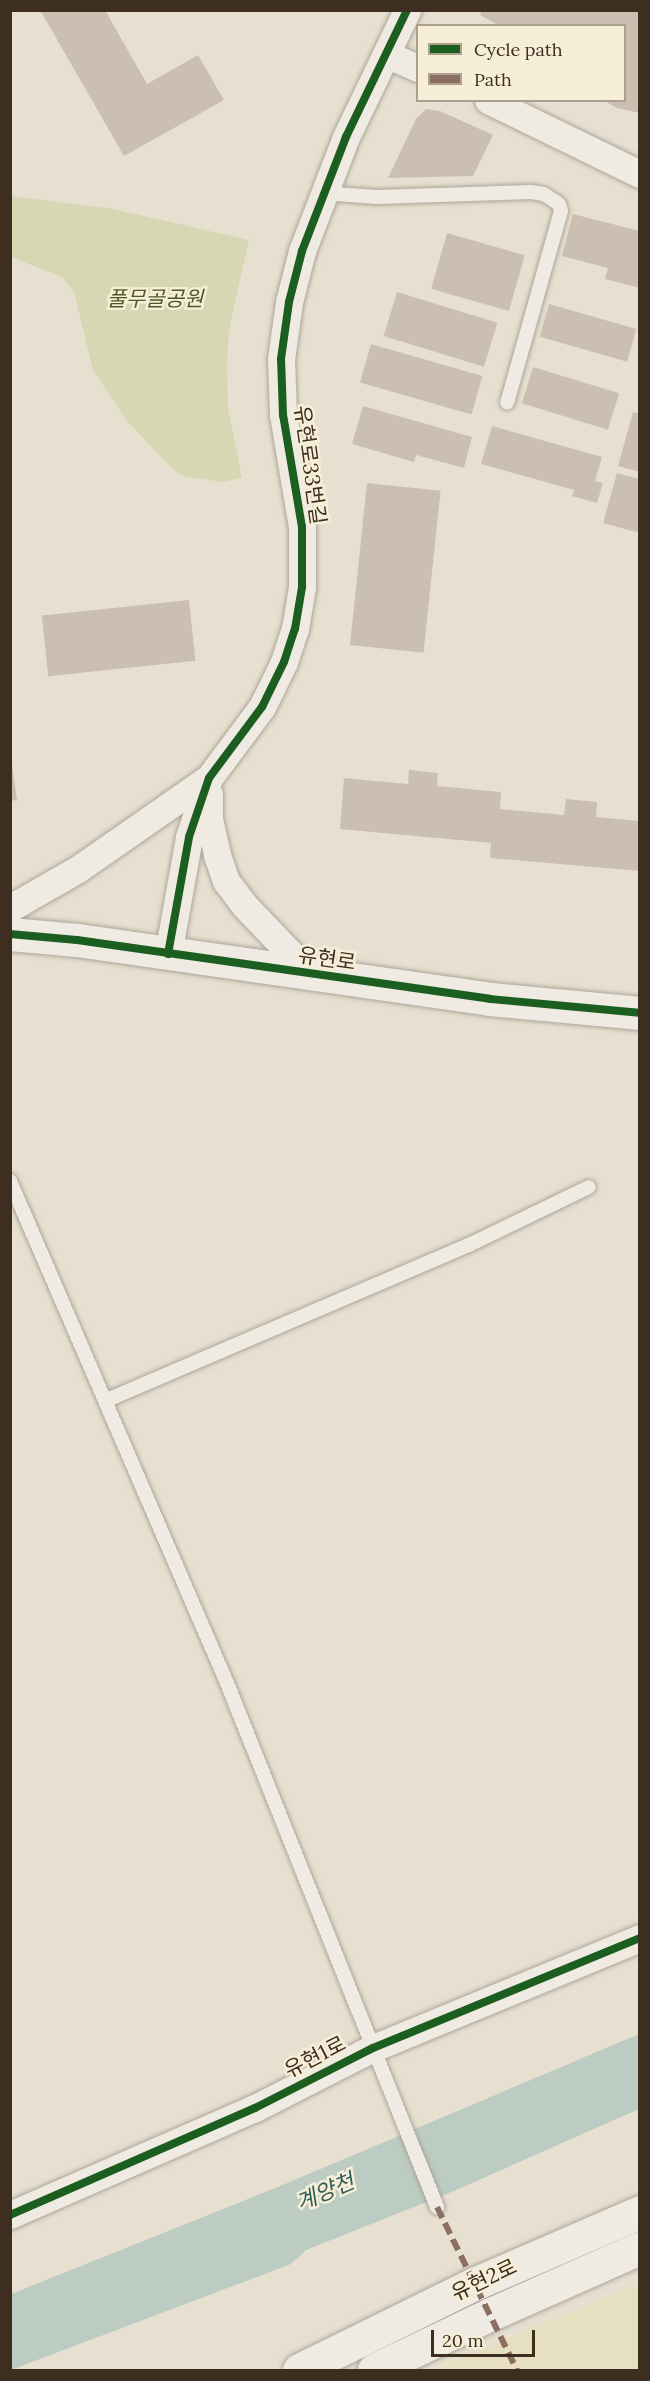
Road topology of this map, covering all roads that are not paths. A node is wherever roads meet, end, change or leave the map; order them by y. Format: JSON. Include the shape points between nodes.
{"nodes":[{"id":1,"x":407,"y":10,"type":"edge"},
{"id":2,"x":386,"y":54,"type":"junction"},
{"id":3,"x":416,"y":68,"type":"edge"},
{"id":4,"x":492,"y":102,"type":"edge"},
{"id":5,"x":639,"y":174,"type":"edge"},
{"id":6,"x":322,"y":193,"type":"junction"},
{"id":7,"x":507,"y":403,"type":"dead end"},
{"id":8,"x":209,"y":778,"type":"junction"},
{"id":9,"x":10,"y":908,"type":"edge"},
{"id":10,"x":10,"y":934,"type":"edge"},
{"id":11,"x":168,"y":954,"type":"junction"},
{"id":12,"x":311,"y":975,"type":"junction"},
{"id":13,"x":639,"y":1013,"type":"edge"},
{"id":14,"x":10,"y":1181,"type":"edge"},
{"id":15,"x":589,"y":1187,"type":"dead end"},
{"id":16,"x":107,"y":1400,"type":"junction"},
{"id":17,"x":639,"y":1938,"type":"edge"},
{"id":18,"x":376,"y":2055,"type":"junction"},
{"id":19,"x":437,"y":2207,"type":"dead end"},
{"id":20,"x":639,"y":2212,"type":"edge"},
{"id":21,"x":10,"y":2214,"type":"edge"},
{"id":22,"x":639,"y":2248,"type":"edge"},
{"id":23,"x":299,"y":2370,"type":"edge"},
{"id":24,"x":374,"y":2370,"type":"edge"}],
"edges":[{"from":1,"to":2,"type":"street","name":"유현로33번길"},
{"from":2,"to":3,"type":"street"},
{"from":2,"to":6,"type":"street","name":"유현로33번길"},
{"from":4,"to":5,"type":"street"},
{"from":6,"to":7,"type":"lane","via":[[376,197],[531,192],[544,194],[559,204],[561,211]]},
{"from":6,"to":8,"type":"street","name":"유현로33번길","via":[[299,261],[281,359],[283,415],[302,527],[302,587],[295,629],[262,707]]},
{"from":8,"to":9,"type":"street","name":"유현로33번길","via":[[78,869]]},
{"from":8,"to":11,"type":"street","name":"유현로33번길","via":[[189,837]]},
{"from":8,"to":12,"type":"street","via":[[209,819],[226,881],[243,905]]},
{"from":10,"to":11,"type":"street","name":"유현로"},
{"from":11,"to":12,"type":"street","name":"유현로"},
{"from":12,"to":13,"type":"street","name":"유현로","via":[[490,999]]},
{"from":14,"to":16,"type":"lane"},
{"from":15,"to":16,"type":"lane","via":[[458,1249]]},
{"from":16,"to":18,"type":"lane","via":[[227,1683]]},
{"from":17,"to":18,"type":"street","name":"유현1로"},
{"from":18,"to":19,"type":"lane"},
{"from":18,"to":21,"type":"street","name":"유현1로"},
{"from":20,"to":23,"type":"street","name":"유현2로","via":[[476,2283]]},
{"from":22,"to":24,"type":"street","name":"유현2로"}]}
